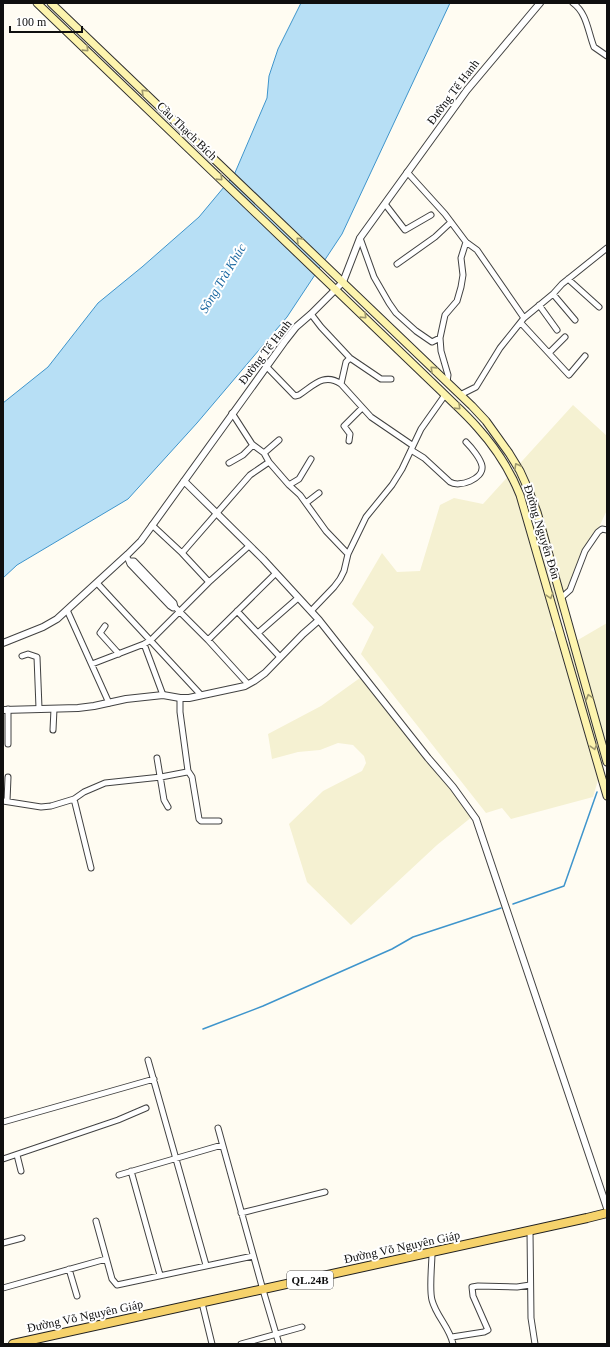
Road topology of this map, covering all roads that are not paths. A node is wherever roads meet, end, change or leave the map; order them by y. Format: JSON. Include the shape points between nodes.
{"nodes":[{"id":1,"x":37,"y":3,"type":"edge"},
{"id":2,"x":51,"y":3,"type":"edge"},
{"id":3,"x":540,"y":3,"type":"edge"},
{"id":4,"x":573,"y":3,"type":"edge"},
{"id":5,"x":607,"y":56,"type":"edge"},
{"id":6,"x":407,"y":172,"type":"junction"},
{"id":7,"x":385,"y":204,"type":"junction"},
{"id":8,"x":431,"y":215,"type":"dead end"},
{"id":9,"x":451,"y":222,"type":"junction"},
{"id":10,"x":360,"y":238,"type":"junction"},
{"id":11,"x":466,"y":242,"type":"junction"},
{"id":12,"x":607,"y":248,"type":"edge"},
{"id":13,"x":397,"y":264,"type":"dead end"},
{"id":14,"x":568,"y":279,"type":"junction"},
{"id":15,"x":343,"y":282,"type":"junction"},
{"id":16,"x":336,"y":289,"type":"junction"},
{"id":17,"x":553,"y":294,"type":"junction"},
{"id":18,"x":539,"y":306,"type":"junction"},
{"id":19,"x":599,"y":307,"type":"dead end"},
{"id":20,"x":311,"y":314,"type":"junction"},
{"id":21,"x":524,"y":318,"type":"junction"},
{"id":22,"x":575,"y":320,"type":"dead end"},
{"id":23,"x":521,"y":324,"type":"junction"},
{"id":24,"x":557,"y":330,"type":"dead end"},
{"id":25,"x":565,"y":337,"type":"dead end"},
{"id":26,"x":440,"y":338,"type":"junction"},
{"id":27,"x":549,"y":353,"type":"junction"},
{"id":28,"x":585,"y":356,"type":"dead end"},
{"id":29,"x":350,"y":358,"type":"junction"},
{"id":30,"x":266,"y":366,"type":"junction"},
{"id":31,"x":391,"y":379,"type":"dead end"},
{"id":32,"x":447,"y":382,"type":"junction"},
{"id":33,"x":341,"y":384,"type":"junction"},
{"id":34,"x":443,"y":392,"type":"junction"},
{"id":35,"x":460,"y":395,"type":"junction"},
{"id":36,"x":362,"y":408,"type":"junction"},
{"id":37,"x":232,"y":413,"type":"junction"},
{"id":38,"x":279,"y":440,"type":"dead end"},
{"id":39,"x":350,"y":441,"type":"dead end"},
{"id":40,"x":466,"y":442,"type":"dead end"},
{"id":41,"x":253,"y":445,"type":"junction"},
{"id":42,"x":412,"y":447,"type":"junction"},
{"id":43,"x":264,"y":453,"type":"junction"},
{"id":44,"x":310,"y":459,"type":"dead end"},
{"id":45,"x":269,"y":462,"type":"junction"},
{"id":46,"x":229,"y":463,"type":"dead end"},
{"id":47,"x":184,"y":481,"type":"junction"},
{"id":48,"x":289,"y":485,"type":"junction"},
{"id":49,"x":319,"y":492,"type":"dead end"},
{"id":50,"x":306,"y":503,"type":"junction"},
{"id":51,"x":216,"y":512,"type":"junction"},
{"id":52,"x":152,"y":525,"type":"junction"},
{"id":53,"x":607,"y":530,"type":"edge"},
{"id":54,"x":250,"y":546,"type":"junction"},
{"id":55,"x":182,"y":552,"type":"junction"},
{"id":56,"x":348,"y":554,"type":"junction"},
{"id":57,"x":128,"y":559,"type":"junction"},
{"id":58,"x":275,"y":574,"type":"junction"},
{"id":59,"x":209,"y":582,"type":"junction"},
{"id":60,"x":97,"y":583,"type":"junction"},
{"id":61,"x":298,"y":598,"type":"junction"},
{"id":62,"x":561,"y":598,"type":"junction"},
{"id":63,"x":177,"y":609,"type":"junction"},
{"id":64,"x":67,"y":610,"type":"junction"},
{"id":65,"x":236,"y":611,"type":"junction"},
{"id":66,"x":311,"y":611,"type":"junction"},
{"id":67,"x":319,"y":620,"type":"junction"},
{"id":68,"x":105,"y":626,"type":"dead end"},
{"id":69,"x":258,"y":633,"type":"junction"},
{"id":70,"x":151,"y":640,"type":"junction"},
{"id":71,"x":208,"y":640,"type":"junction"},
{"id":72,"x":3,"y":643,"type":"edge"},
{"id":73,"x":144,"y":644,"type":"junction"},
{"id":74,"x":119,"y":654,"type":"junction"},
{"id":75,"x":22,"y":656,"type":"dead end"},
{"id":76,"x":280,"y":657,"type":"junction"},
{"id":77,"x":92,"y":664,"type":"junction"},
{"id":78,"x":248,"y":684,"type":"junction"},
{"id":79,"x":163,"y":695,"type":"junction"},
{"id":80,"x":201,"y":696,"type":"junction"},
{"id":81,"x":180,"y":698,"type":"junction"},
{"id":82,"x":109,"y":703,"type":"junction"},
{"id":83,"x":38,"y":708,"type":"junction"},
{"id":84,"x":6,"y":709,"type":"edge"},
{"id":85,"x":54,"y":709,"type":"junction"},
{"id":86,"x":596,"y":722,"type":"junction"},
{"id":87,"x":587,"y":724,"type":"junction"},
{"id":88,"x":53,"y":730,"type":"dead end"},
{"id":89,"x":8,"y":744,"type":"dead end"},
{"id":90,"x":157,"y":758,"type":"dead end"},
{"id":91,"x":607,"y":762,"type":"edge"},
{"id":92,"x":188,"y":770,"type":"junction"},
{"id":93,"x":8,"y":777,"type":"dead end"},
{"id":94,"x":161,"y":777,"type":"junction"},
{"id":95,"x":607,"y":796,"type":"edge"},
{"id":96,"x":74,"y":799,"type":"junction"},
{"id":97,"x":5,"y":801,"type":"edge"},
{"id":98,"x":168,"y":807,"type":"dead end"},
{"id":99,"x":219,"y":821,"type":"dead end"},
{"id":100,"x":91,"y":868,"type":"dead end"},
{"id":101,"x":148,"y":1060,"type":"dead end"},
{"id":102,"x":154,"y":1079,"type":"junction"},
{"id":103,"x":146,"y":1108,"type":"dead end"},
{"id":104,"x":3,"y":1122,"type":"edge"},
{"id":105,"x":218,"y":1128,"type":"dead end"},
{"id":106,"x":222,"y":1145,"type":"junction"},
{"id":107,"x":17,"y":1155,"type":"junction"},
{"id":108,"x":176,"y":1158,"type":"junction"},
{"id":109,"x":3,"y":1159,"type":"edge"},
{"id":110,"x":21,"y":1171,"type":"dead end"},
{"id":111,"x":131,"y":1171,"type":"junction"},
{"id":112,"x":119,"y":1175,"type":"dead end"},
{"id":113,"x":325,"y":1192,"type":"dead end"},
{"id":114,"x":607,"y":1208,"type":"edge"},
{"id":115,"x":241,"y":1213,"type":"junction"},
{"id":116,"x":607,"y":1213,"type":"edge"},
{"id":117,"x":96,"y":1221,"type":"dead end"},
{"id":118,"x":530,"y":1231,"type":"junction"},
{"id":119,"x":22,"y":1238,"type":"dead end"},
{"id":120,"x":3,"y":1243,"type":"edge"},
{"id":121,"x":432,"y":1253,"type":"junction"},
{"id":122,"x":253,"y":1256,"type":"junction"},
{"id":123,"x":106,"y":1259,"type":"junction"},
{"id":124,"x":206,"y":1265,"type":"junction"},
{"id":125,"x":69,"y":1269,"type":"junction"},
{"id":126,"x":160,"y":1275,"type":"junction"},
{"id":127,"x":530,"y":1285,"type":"junction"},
{"id":128,"x":3,"y":1288,"type":"edge"},
{"id":129,"x":263,"y":1290,"type":"junction"},
{"id":130,"x":77,"y":1296,"type":"dead end"},
{"id":131,"x":202,"y":1303,"type":"junction"},
{"id":132,"x":302,"y":1327,"type":"dead end"},
{"id":133,"x":276,"y":1334,"type":"junction"},
{"id":134,"x":452,"y":1337,"type":"junction"},
{"id":135,"x":13,"y":1344,"type":"edge"},
{"id":136,"x":212,"y":1344,"type":"edge"},
{"id":137,"x":241,"y":1344,"type":"edge"},
{"id":138,"x":279,"y":1344,"type":"edge"},
{"id":139,"x":453,"y":1344,"type":"edge"},
{"id":140,"x":535,"y":1344,"type":"edge"}],
"edges":[{"from":1,"to":16,"type":"main road","name":"Cầu Thạch Bích","one_way":true},
{"from":15,"to":2,"type":"main road","name":"Cầu Thạch Bích","one_way":true},
{"from":3,"to":6,"type":"street","name":"Đường Tế Hanh","via":[[467,90]]},
{"from":4,"to":5,"type":"street","via":[[586,20],[594,47]]},
{"from":6,"to":7,"type":"street","name":"Đường Tế Hanh"},
{"from":6,"to":9,"type":"street"},
{"from":7,"to":8,"type":"street","via":[[405,230]]},
{"from":7,"to":10,"type":"street","name":"Đường Tế Hanh"},
{"from":9,"to":11,"type":"street"},
{"from":9,"to":13,"type":"street","via":[[435,237]]},
{"from":10,"to":15,"type":"street","name":"Đường Tế Hanh"},
{"from":10,"to":26,"type":"street","via":[[374,277],[392,307],[429,341]]},
{"from":11,"to":21,"type":"street","via":[[477,250]]},
{"from":11,"to":26,"type":"street","via":[[461,258],[461,287],[457,301],[445,315]]},
{"from":12,"to":14,"type":"street"},
{"from":14,"to":17,"type":"street"},
{"from":14,"to":19,"type":"street"},
{"from":15,"to":16,"type":"street","name":"Đường Tế Hanh"},
{"from":32,"to":15,"type":"main road","name":"Đường Nguyễn Đôn","one_way":true},
{"from":16,"to":20,"type":"street","name":"Đường Tế Hanh"},
{"from":16,"to":34,"type":"main road","name":"Đường Nguyễn Đôn","one_way":true},
{"from":17,"to":18,"type":"street"},
{"from":17,"to":22,"type":"street"},
{"from":18,"to":21,"type":"street"},
{"from":18,"to":24,"type":"street"},
{"from":20,"to":29,"type":"street"},
{"from":20,"to":30,"type":"street","name":"Đường Tế Hanh","via":[[296,327]]},
{"from":21,"to":23,"type":"street"},
{"from":23,"to":27,"type":"street"},
{"from":23,"to":35,"type":"street","via":[[500,348],[476,387]]},
{"from":25,"to":27,"type":"street"},
{"from":26,"to":32,"type":"street","via":[[448,375]]},
{"from":27,"to":28,"type":"street","via":[[569,375]]},
{"from":29,"to":31,"type":"street","via":[[381,379]]},
{"from":29,"to":33,"type":"street","via":[[346,362]]},
{"from":30,"to":33,"type":"street","via":[[295,396],[328,378]]},
{"from":30,"to":37,"type":"street","name":"Đường Tế Hanh"},
{"from":32,"to":34,"type":"street"},
{"from":32,"to":35,"type":"main road","name":"Đường Nguyễn Đôn"},
{"from":33,"to":36,"type":"street"},
{"from":34,"to":42,"type":"street"},
{"from":34,"to":87,"type":"main road","name":"Đường Nguyễn Đôn","one_way":true,"via":[[491,443],[517,487],[528,517]]},
{"from":62,"to":35,"type":"main road","name":"Đường Nguyễn Đôn","one_way":true,"via":[[537,512],[520,471],[490,427]]},
{"from":36,"to":39,"type":"street","via":[[344,426],[350,434]]},
{"from":36,"to":42,"type":"street","via":[[371,418]]},
{"from":37,"to":41,"type":"street"},
{"from":37,"to":47,"type":"street","name":"Đường Tế Hanh"},
{"from":38,"to":43,"type":"street"},
{"from":40,"to":42,"type":"street","via":[[481,462],[482,468],[477,478],[460,484],[452,484]]},
{"from":41,"to":43,"type":"street"},
{"from":41,"to":46,"type":"street"},
{"from":42,"to":56,"type":"street","via":[[392,485],[366,517]]},
{"from":43,"to":45,"type":"street"},
{"from":44,"to":48,"type":"street","via":[[299,479]]},
{"from":45,"to":48,"type":"street"},
{"from":45,"to":51,"type":"street","via":[[250,475]]},
{"from":47,"to":51,"type":"street"},
{"from":47,"to":52,"type":"street","name":"Đường Tế Hanh"},
{"from":48,"to":50,"type":"street"},
{"from":49,"to":50,"type":"street"},
{"from":50,"to":56,"type":"street","via":[[321,526]]},
{"from":51,"to":54,"type":"street"},
{"from":51,"to":55,"type":"street"},
{"from":52,"to":55,"type":"street"},
{"from":52,"to":57,"type":"street","name":"Đường Tế Hanh"},
{"from":53,"to":62,"type":"street","via":[[602,529],[598,532],[582,558],[570,590]]},
{"from":54,"to":58,"type":"street"},
{"from":54,"to":59,"type":"street"},
{"from":55,"to":59,"type":"street"},
{"from":56,"to":66,"type":"street","via":[[340,579]]},
{"from":57,"to":60,"type":"street","name":"Đường Tế Hanh"},
{"from":57,"to":63,"type":"street","via":[[170,606]]},
{"from":58,"to":61,"type":"street"},
{"from":58,"to":65,"type":"street"},
{"from":59,"to":63,"type":"street"},
{"from":60,"to":64,"type":"street","name":"Đường Tế Hanh"},
{"from":60,"to":70,"type":"street"},
{"from":61,"to":66,"type":"street"},
{"from":61,"to":69,"type":"street"},
{"from":86,"to":62,"type":"main road","name":"Đường Nguyễn Đôn","one_way":true},
{"from":63,"to":70,"type":"street"},
{"from":63,"to":71,"type":"street"},
{"from":64,"to":72,"type":"street","name":"Đường Tế Hanh","via":[[43,627]]},
{"from":64,"to":77,"type":"street"},
{"from":65,"to":69,"type":"street"},
{"from":65,"to":71,"type":"street"},
{"from":66,"to":67,"type":"street"},
{"from":67,"to":76,"type":"street"},
{"from":67,"to":114,"type":"street","via":[[476,819]]},
{"from":68,"to":74,"type":"street","via":[[100,633]]},
{"from":69,"to":76,"type":"street"},
{"from":70,"to":73,"type":"street"},
{"from":70,"to":80,"type":"street"},
{"from":71,"to":78,"type":"street"},
{"from":73,"to":74,"type":"street"},
{"from":73,"to":79,"type":"street"},
{"from":74,"to":77,"type":"street"},
{"from":75,"to":83,"type":"street","via":[[28,654],[37,657]]},
{"from":76,"to":78,"type":"street","via":[[265,673]]},
{"from":77,"to":82,"type":"street"},
{"from":78,"to":80,"type":"street"},
{"from":79,"to":81,"type":"street"},
{"from":79,"to":82,"type":"street"},
{"from":80,"to":81,"type":"street"},
{"from":81,"to":92,"type":"street"},
{"from":82,"to":85,"type":"street"},
{"from":83,"to":84,"type":"street"},
{"from":83,"to":85,"type":"street"},
{"from":84,"to":89,"type":"street"},
{"from":85,"to":88,"type":"street"},
{"from":86,"to":87,"type":"street"},
{"from":86,"to":91,"type":"main road","name":"Đường Nguyễn Đôn"},
{"from":87,"to":95,"type":"main road","name":"Đường Nguyễn Đôn","one_way":true},
{"from":90,"to":94,"type":"street"},
{"from":92,"to":94,"type":"street","via":[[185,773]]},
{"from":92,"to":99,"type":"street","via":[[192,777],[200,821]]},
{"from":93,"to":97,"type":"street"},
{"from":94,"to":96,"type":"street","via":[[105,783]]},
{"from":94,"to":98,"type":"street"},
{"from":96,"to":97,"type":"street","via":[[41,807]]},
{"from":96,"to":100,"type":"street"},
{"from":101,"to":102,"type":"street"},
{"from":102,"to":104,"type":"street"},
{"from":102,"to":108,"type":"street"},
{"from":103,"to":107,"type":"street"},
{"from":105,"to":106,"type":"street"},
{"from":106,"to":108,"type":"street"},
{"from":106,"to":115,"type":"street"},
{"from":107,"to":109,"type":"street"},
{"from":107,"to":110,"type":"street"},
{"from":108,"to":111,"type":"street"},
{"from":108,"to":124,"type":"street"},
{"from":111,"to":112,"type":"street"},
{"from":111,"to":126,"type":"street"},
{"from":113,"to":115,"type":"street"},
{"from":115,"to":122,"type":"street"},
{"from":116,"to":118,"type":"main road","name":"Đường Võ Nguyên Giáp","number":"QL.24B"},
{"from":117,"to":123,"type":"street"},
{"from":118,"to":121,"type":"main road","name":"Đường Võ Nguyên Giáp","number":"QL.24B"},
{"from":118,"to":127,"type":"street"},
{"from":119,"to":120,"type":"street"},
{"from":121,"to":129,"type":"main road","name":"Đường Võ Nguyên Giáp","number":"QL.24B"},
{"from":121,"to":134,"type":"street","via":[[432,1298]]},
{"from":122,"to":124,"type":"street"},
{"from":122,"to":129,"type":"street"},
{"from":123,"to":125,"type":"street"},
{"from":123,"to":126,"type":"street","via":[[112,1279],[117,1285]]},
{"from":124,"to":126,"type":"street"},
{"from":125,"to":128,"type":"street"},
{"from":125,"to":130,"type":"street"},
{"from":127,"to":134,"type":"street","via":[[472,1287],[473,1296],[488,1330]]},
{"from":127,"to":140,"type":"street"},
{"from":129,"to":131,"type":"main road","name":"Đường Võ Nguyên Giáp","number":"QL.24B"},
{"from":129,"to":133,"type":"street"},
{"from":131,"to":135,"type":"main road","name":"Đường Võ Nguyên Giáp","number":"QL.24B"},
{"from":131,"to":136,"type":"street"},
{"from":132,"to":133,"type":"street"},
{"from":133,"to":137,"type":"street"},
{"from":133,"to":138,"type":"street"},
{"from":134,"to":139,"type":"street"}]}
